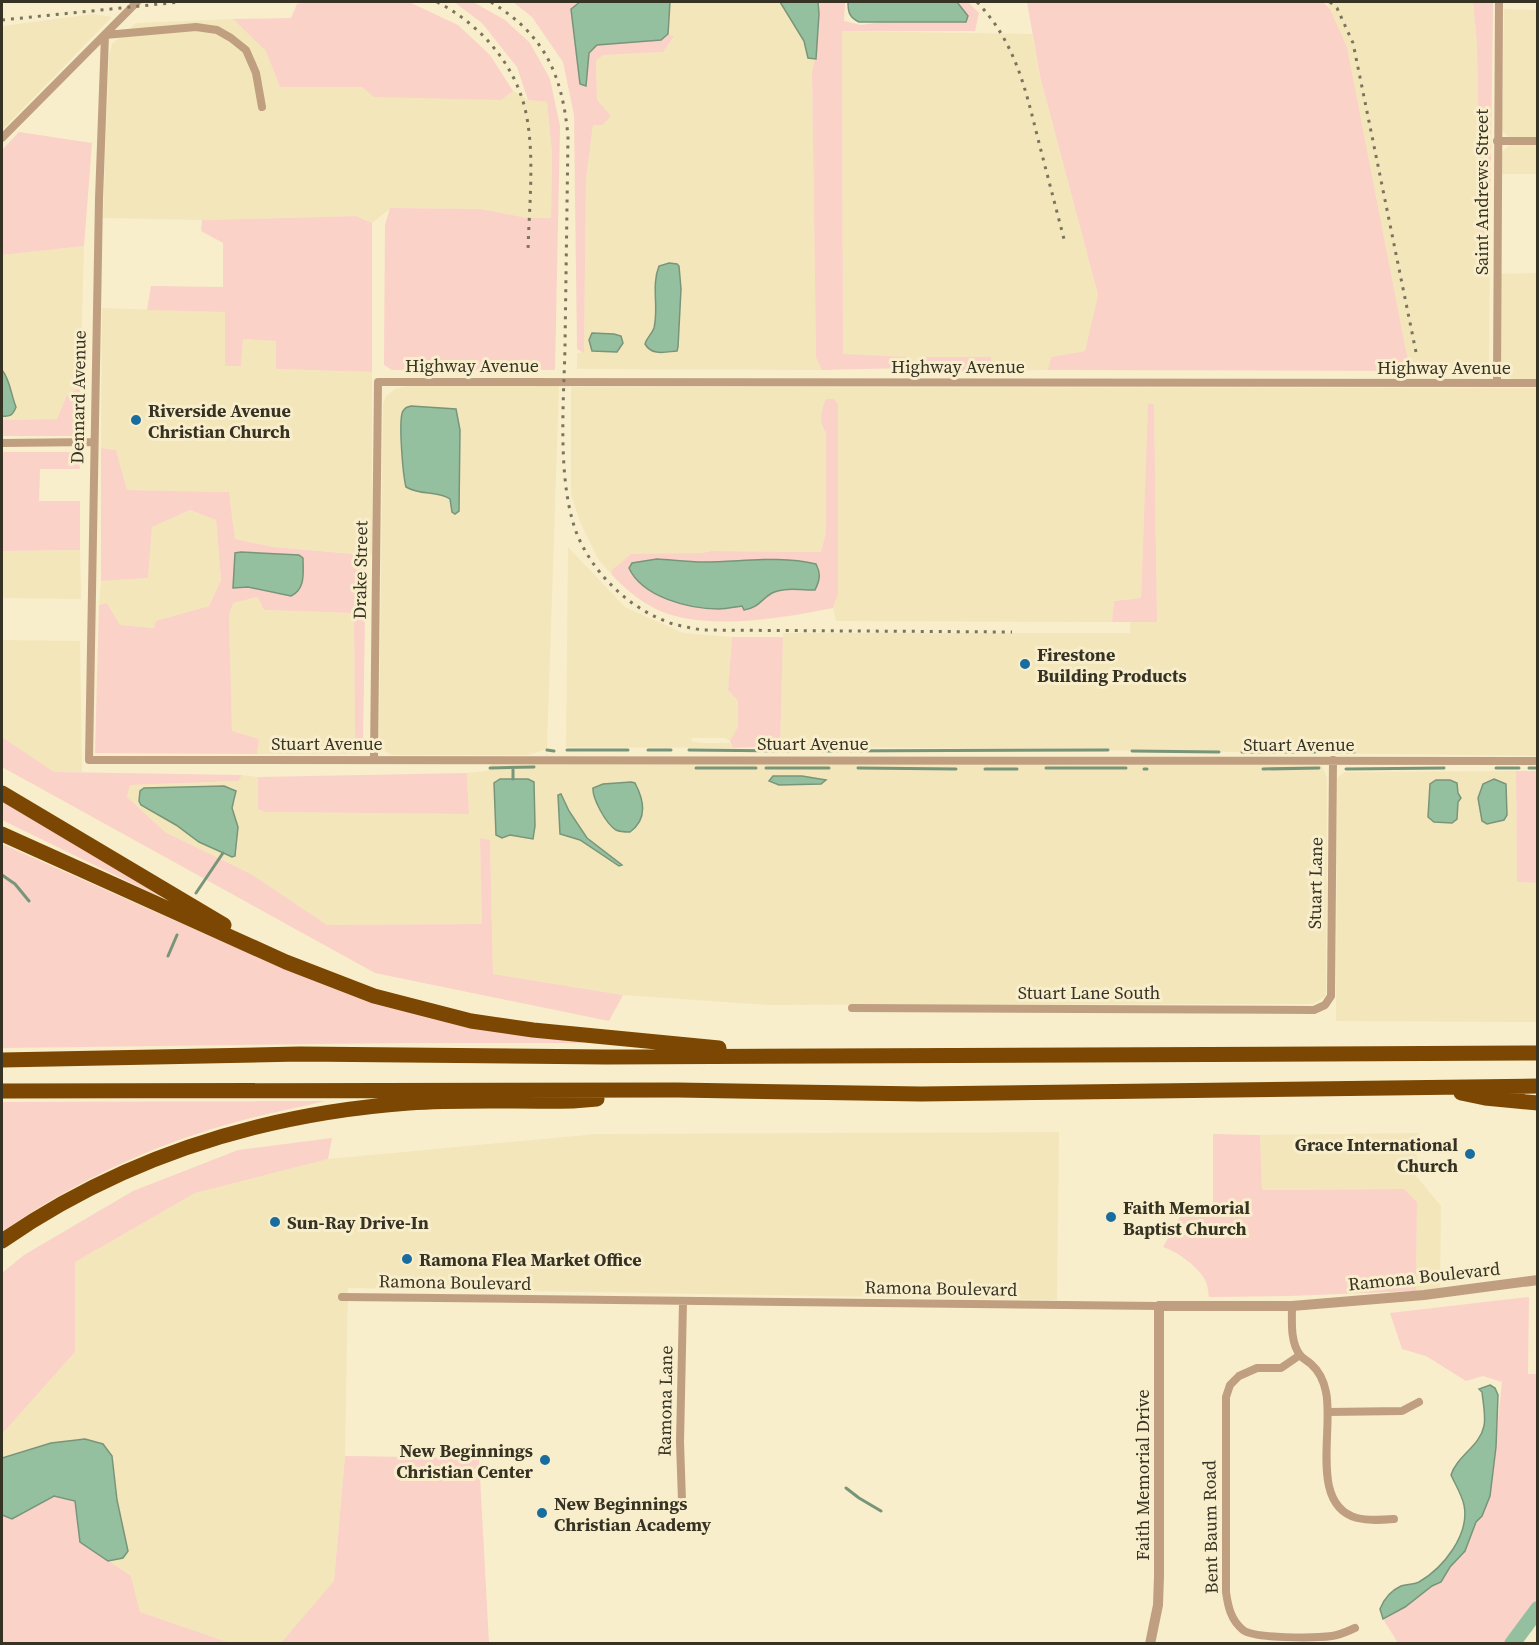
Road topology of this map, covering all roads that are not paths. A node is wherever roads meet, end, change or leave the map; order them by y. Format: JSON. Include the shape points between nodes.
{"nodes":[{"id":1,"x":137,"y":2,"type":"edge"},
{"id":2,"x":1499,"y":2,"type":"edge"},
{"id":3,"x":105,"y":35,"type":"junction"},
{"id":4,"x":262,"y":107,"type":"dead end"},
{"id":5,"x":4,"y":133,"type":"edge"},
{"id":6,"x":1497,"y":141,"type":"junction"},
{"id":7,"x":1538,"y":141,"type":"edge"},
{"id":8,"x":378,"y":382,"type":"joint"},
{"id":9,"x":1497,"y":383,"type":"junction"},
{"id":10,"x":1538,"y":383,"type":"edge"},
{"id":11,"x":94,"y":442,"type":"junction"},
{"id":12,"x":2,"y":443,"type":"edge"},
{"id":13,"x":374,"y":759,"type":"junction"},
{"id":14,"x":89,"y":760,"type":"joint"},
{"id":15,"x":1333,"y":760,"type":"junction"},
{"id":16,"x":1538,"y":761,"type":"edge"},
{"id":17,"x":2,"y":794,"type":"edge"},
{"id":18,"x":2,"y":834,"type":"edge"},
{"id":19,"x":286,"y":962,"type":"junction"},
{"id":20,"x":1325,"y":1005,"type":"joint"},
{"id":21,"x":852,"y":1008,"type":"dead end"},
{"id":22,"x":1538,"y":1052,"type":"edge"},
{"id":23,"x":757,"y":1057,"type":"junction"},
{"id":24,"x":2,"y":1060,"type":"edge"},
{"id":25,"x":1435,"y":1086,"type":"junction"},
{"id":26,"x":1538,"y":1086,"type":"edge"},
{"id":27,"x":677,"y":1090,"type":"junction"},
{"id":28,"x":2,"y":1091,"type":"edge"},
{"id":29,"x":1538,"y":1103,"type":"edge"},
{"id":30,"x":2,"y":1240,"type":"edge"},
{"id":31,"x":1538,"y":1280,"type":"edge"},
{"id":32,"x":342,"y":1298,"type":"dead end"},
{"id":33,"x":683,"y":1302,"type":"junction"},
{"id":34,"x":1292,"y":1305,"type":"junction"},
{"id":35,"x":1159,"y":1306,"type":"junction"},
{"id":36,"x":1300,"y":1355,"type":"junction"},
{"id":37,"x":1419,"y":1402,"type":"dead end"},
{"id":38,"x":1328,"y":1412,"type":"junction"},
{"id":39,"x":682,"y":1501,"type":"dead end"},
{"id":40,"x":1394,"y":1519,"type":"dead end"},
{"id":41,"x":1355,"y":1628,"type":"dead end"},
{"id":42,"x":1150,"y":1644,"type":"edge"}],
"edges":[{"from":1,"to":3,"type":"street"},
{"from":2,"to":6,"type":"street","name":"Saint Andrews Street"},
{"from":3,"to":4,"type":"street","via":[[196,27],[217,30],[246,50],[256,73]]},
{"from":3,"to":5,"type":"street"},
{"from":3,"to":11,"type":"street","name":"Dennard Avenue"},
{"from":6,"to":7,"type":"street"},
{"from":6,"to":9,"type":"street","name":"Saint Andrews Street"},
{"from":8,"to":9,"type":"street","name":"Highway Avenue"},
{"from":8,"to":13,"type":"street","name":"Drake Street"},
{"from":9,"to":10,"type":"street","name":"Highway Avenue"},
{"from":11,"to":12,"type":"street"},
{"from":11,"to":14,"type":"street","name":"Dennard Avenue"},
{"from":13,"to":14,"type":"street","name":"Stuart Avenue"},
{"from":13,"to":15,"type":"street","name":"Stuart Avenue"},
{"from":15,"to":16,"type":"street","name":"Stuart Avenue"},
{"from":15,"to":20,"type":"street","name":"Stuart Lane","via":[[1331,996]]},
{"from":17,"to":19,"type":"highway"},
{"from":18,"to":19,"type":"highway"},
{"from":19,"to":23,"type":"highway","via":[[374,996],[471,1021],[719,1048]]},
{"from":20,"to":21,"type":"street","name":"Stuart Lane South","via":[[1314,1010]]},
{"from":22,"to":23,"type":"highway"},
{"from":23,"to":24,"type":"highway","via":[[300,1054]]},
{"from":25,"to":26,"type":"highway"},
{"from":25,"to":27,"type":"highway","via":[[921,1094]]},
{"from":25,"to":29,"type":"highway","via":[[1485,1098]]},
{"from":27,"to":28,"type":"highway"},
{"from":27,"to":30,"type":"highway","via":[[573,1101],[411,1103],[335,1110],[273,1122],[178,1149],[132,1168],[77,1194]]},
{"from":31,"to":34,"type":"street","name":"Ramona Boulevard","via":[[1381,1299]]},
{"from":32,"to":33,"type":"street","name":"Ramona Boulevard"},
{"from":33,"to":35,"type":"street","name":"Ramona Boulevard"},
{"from":33,"to":39,"type":"street","name":"Ramona Lane"},
{"from":34,"to":35,"type":"street","name":"Ramona Boulevard"},
{"from":34,"to":36,"type":"street","via":[[1292,1334]]},
{"from":35,"to":42,"type":"street","name":"Faith Memorial Drive","via":[[1159,1576]]},
{"from":36,"to":38,"type":"street","via":[[1321,1377]]},
{"from":36,"to":41,"type":"street","name":"Bent Baum Road","via":[[1281,1368],[1257,1368],[1239,1376],[1226,1397],[1228,1607],[1245,1632],[1264,1636],[1334,1636]]},
{"from":37,"to":38,"type":"street","via":[[1402,1411]]},
{"from":38,"to":40,"type":"street","via":[[1327,1482],[1332,1498],[1340,1510],[1354,1517]]}]}
